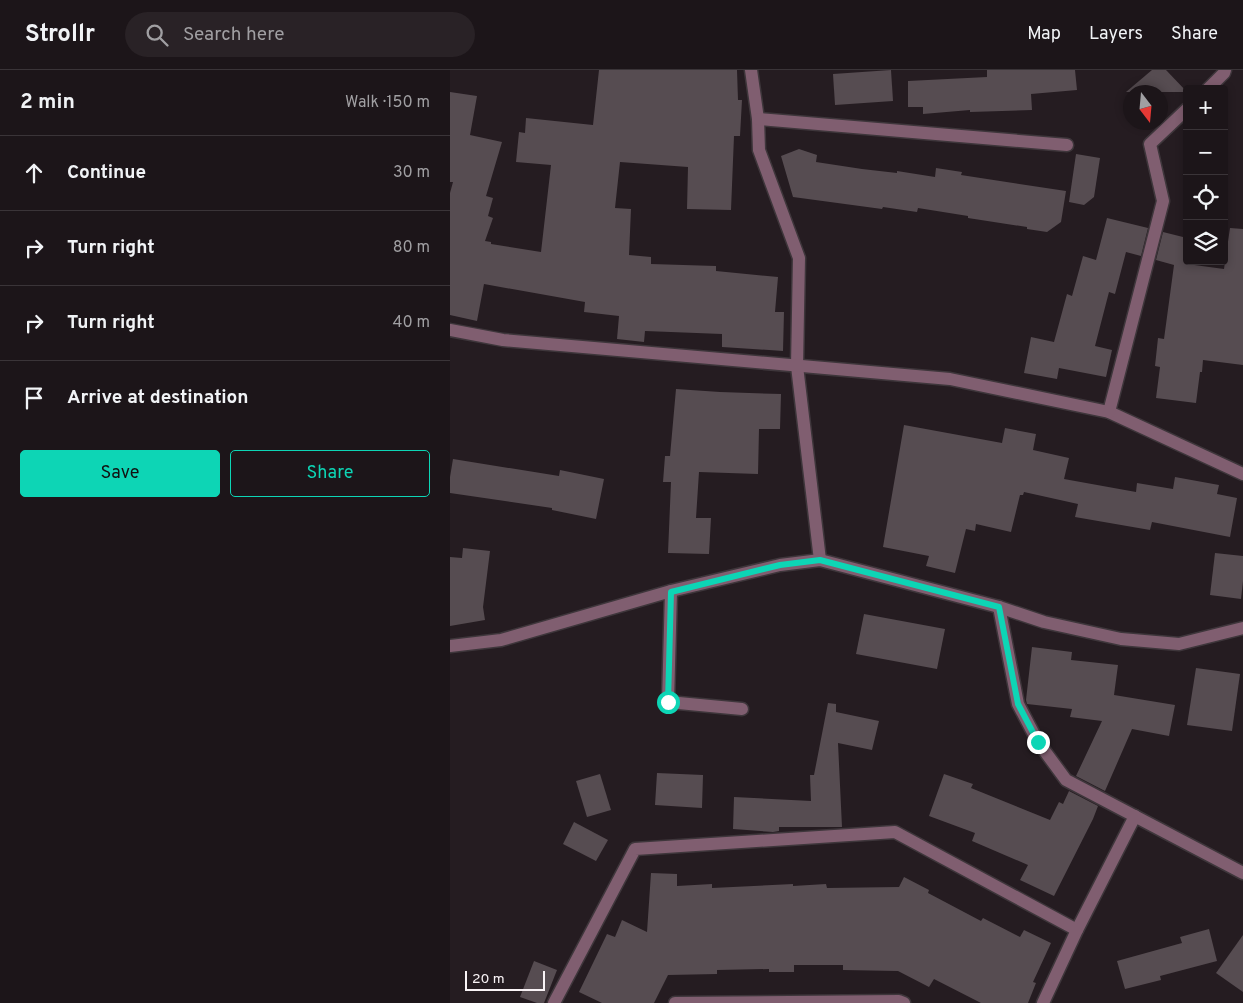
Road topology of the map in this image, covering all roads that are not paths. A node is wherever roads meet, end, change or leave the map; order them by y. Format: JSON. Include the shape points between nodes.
{"nodes":[{"id":1,"x":751,"y":70,"type":"edge"},
{"id":2,"x":1225,"y":70,"type":"edge"},
{"id":3,"x":1212,"y":85,"type":"edge"},
{"id":4,"x":1183,"y":113,"type":"edge"},
{"id":5,"x":758,"y":119,"type":"junction"},
{"id":6,"x":1067,"y":145,"type":"dead end"},
{"id":7,"x":450,"y":330,"type":"edge"},
{"id":8,"x":797,"y":366,"type":"junction"},
{"id":9,"x":1109,"y":412,"type":"junction"},
{"id":10,"x":1243,"y":474,"type":"edge"},
{"id":11,"x":820,"y":560,"type":"junction"},
{"id":12,"x":671,"y":592,"type":"junction"},
{"id":13,"x":999,"y":607,"type":"junction"},
{"id":14,"x":1243,"y":628,"type":"edge"},
{"id":15,"x":450,"y":646,"type":"edge"},
{"id":16,"x":742,"y":709,"type":"dead end"},
{"id":17,"x":1135,"y":816,"type":"junction"},
{"id":18,"x":1243,"y":873,"type":"edge"},
{"id":19,"x":1077,"y":930,"type":"junction"},
{"id":20,"x":554,"y":1003,"type":"edge"},
{"id":21,"x":675,"y":1003,"type":"edge"},
{"id":22,"x":904,"y":1003,"type":"edge"},
{"id":23,"x":1043,"y":1003,"type":"edge"}],
"edges":[{"from":1,"to":5,"type":"street"},
{"from":2,"to":3,"type":"street"},
{"from":4,"to":9,"type":"street","via":[[1150,144],[1163,201]]},
{"from":5,"to":6,"type":"street"},
{"from":5,"to":8,"type":"street","via":[[759,150],[799,258]]},
{"from":7,"to":8,"type":"street","via":[[503,340]]},
{"from":8,"to":9,"type":"street","via":[[950,379]]},
{"from":8,"to":11,"type":"street"},
{"from":9,"to":10,"type":"street"},
{"from":11,"to":12,"type":"street","via":[[780,565]]},
{"from":11,"to":13,"type":"street"},
{"from":12,"to":15,"type":"street","via":[[501,640]]},
{"from":12,"to":16,"type":"street","via":[[668,702]]},
{"from":13,"to":14,"type":"street","via":[[1044,622],[1121,639],[1170,644]]},
{"from":13,"to":17,"type":"street","via":[[1018,704],[1038,742],[1066,780]]},
{"from":17,"to":18,"type":"street"},
{"from":17,"to":19,"type":"street"},
{"from":19,"to":20,"type":"street","via":[[895,832],[635,850]]},
{"from":19,"to":23,"type":"street"},
{"from":21,"to":22,"type":"street","via":[[899,1000]]}]}
